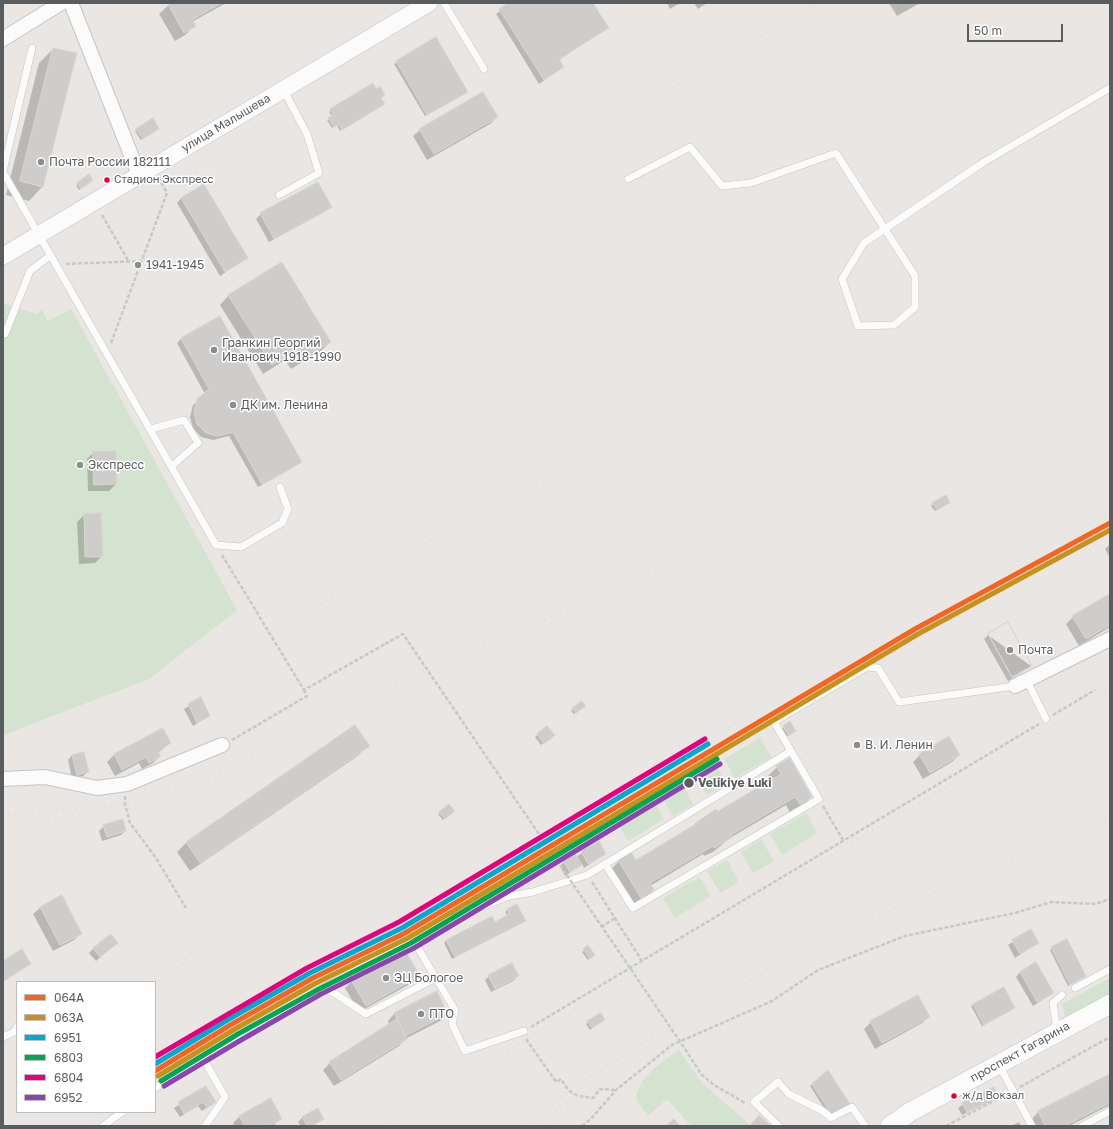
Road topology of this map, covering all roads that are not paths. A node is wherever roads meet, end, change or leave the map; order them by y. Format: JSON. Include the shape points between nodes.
{"nodes":[{"id":1,"x":61,"y":3,"type":"edge"},
{"id":2,"x":71,"y":3,"type":"edge"},
{"id":3,"x":429,"y":3,"type":"edge"},
{"id":4,"x":444,"y":3,"type":"edge"},
{"id":5,"x":3,"y":39,"type":"edge"},
{"id":6,"x":32,"y":48,"type":"dead end"},
{"id":7,"x":484,"y":69,"type":"dead end"},
{"id":8,"x":1110,"y":88,"type":"edge"},
{"id":9,"x":283,"y":89,"type":"junction"},
{"id":10,"x":146,"y":171,"type":"junction"},
{"id":11,"x":3,"y":172,"type":"edge"},
{"id":12,"x":628,"y":179,"type":"dead end"},
{"id":13,"x":279,"y":195,"type":"dead end"},
{"id":14,"x":885,"y":228,"type":"junction"},
{"id":15,"x":39,"y":235,"type":"junction"},
{"id":16,"x":3,"y":256,"type":"edge"},
{"id":17,"x":51,"y":256,"type":"junction"},
{"id":18,"x":5,"y":334,"type":"dead end"},
{"id":19,"x":150,"y":429,"type":"junction"},
{"id":20,"x":172,"y":466,"type":"junction"},
{"id":21,"x":280,"y":487,"type":"dead end"},
{"id":22,"x":1110,"y":639,"type":"edge"},
{"id":23,"x":1021,"y":684,"type":"junction"},
{"id":24,"x":1046,"y":719,"type":"road end"},
{"id":25,"x":222,"y":746,"type":"road end"},
{"id":26,"x":791,"y":751,"type":"junction"},
{"id":27,"x":3,"y":779,"type":"edge"},
{"id":28,"x":604,"y":864,"type":"junction"},
{"id":29,"x":412,"y":938,"type":"junction"},
{"id":30,"x":1110,"y":969,"type":"edge"},
{"id":31,"x":436,"y":978,"type":"junction"},
{"id":32,"x":325,"y":987,"type":"junction"},
{"id":33,"x":1075,"y":988,"type":"dead end"},
{"id":34,"x":1062,"y":995,"type":"dead end"},
{"id":35,"x":1110,"y":1004,"type":"edge"},
{"id":36,"x":16,"y":1029,"type":"edge"},
{"id":37,"x":524,"y":1031,"type":"road end"},
{"id":38,"x":1058,"y":1032,"type":"junction"},
{"id":39,"x":3,"y":1037,"type":"edge"},
{"id":40,"x":203,"y":1058,"type":"junction"},
{"id":41,"x":999,"y":1065,"type":"junction"},
{"id":42,"x":156,"y":1087,"type":"edge"},
{"id":43,"x":1110,"y":1111,"type":"edge"},
{"id":44,"x":121,"y":1113,"type":"edge"},
{"id":45,"x":913,"y":1119,"type":"edge"},
{"id":46,"x":103,"y":1126,"type":"edge"},
{"id":47,"x":205,"y":1126,"type":"edge"},
{"id":48,"x":779,"y":1126,"type":"edge"},
{"id":49,"x":865,"y":1126,"type":"edge"},
{"id":50,"x":890,"y":1126,"type":"edge"},
{"id":51,"x":1032,"y":1126,"type":"edge"},
{"id":52,"x":1082,"y":1126,"type":"edge"}],
"edges":[{"from":1,"to":5,"type":"street"},
{"from":2,"to":10,"type":"street"},
{"from":3,"to":9,"type":"street","name":"улица Малышева"},
{"from":4,"to":7,"type":"lane"},
{"from":6,"to":11,"type":"lane"},
{"from":8,"to":14,"type":"lane","via":[[984,162]]},
{"from":9,"to":10,"type":"street","name":"улица Малышева"},
{"from":9,"to":13,"type":"lane","via":[[307,134],[319,173]]},
{"from":10,"to":15,"type":"street","name":"улица Малышева"},
{"from":11,"to":15,"type":"lane"},
{"from":12,"to":14,"type":"lane","via":[[690,147],[722,186],[751,183],[836,153]]},
{"from":14,"to":14,"type":"lane","via":[[864,243],[842,278],[858,326],[894,325],[915,307],[915,276]]},
{"from":15,"to":16,"type":"street","name":"улица Малышева"},
{"from":15,"to":17,"type":"lane"},
{"from":17,"to":18,"type":"lane","via":[[30,271]]},
{"from":17,"to":19,"type":"lane"},
{"from":19,"to":20,"type":"lane"},
{"from":19,"to":20,"type":"lane","via":[[184,420],[191,431],[198,443]]},
{"from":20,"to":21,"type":"lane","via":[[216,544],[241,547],[282,523],[288,509]]},
{"from":22,"to":23,"type":"street"},
{"from":23,"to":24,"type":"lane"},
{"from":23,"to":26,"type":"lane","via":[[899,702],[878,668],[867,668],[774,722]]},
{"from":25,"to":27,"type":"street","via":[[127,784],[97,788],[45,777]]},
{"from":26,"to":28,"type":"lane"},
{"from":26,"to":28,"type":"lane","via":[[819,799],[633,908]]},
{"from":28,"to":29,"type":"lane","via":[[588,875],[533,892],[509,896],[441,923]]},
{"from":29,"to":31,"type":"lane"},
{"from":29,"to":32,"type":"lane"},
{"from":30,"to":33,"type":"lane"},
{"from":31,"to":32,"type":"lane","via":[[366,1014]]},
{"from":31,"to":37,"type":"lane","via":[[455,1010],[452,1024],[465,1051]]},
{"from":32,"to":40,"type":"lane"},
{"from":34,"to":38,"type":"lane","via":[[1053,1003]]},
{"from":35,"to":38,"type":"main road","name":"проспект Гагарина"},
{"from":36,"to":39,"type":"lane"},
{"from":38,"to":41,"type":"main road","name":"проспект Гагарина"},
{"from":40,"to":42,"type":"lane"},
{"from":40,"to":47,"type":"lane","via":[[225,1097]]},
{"from":41,"to":45,"type":"main road","name":"проспект Гагарина"},
{"from":41,"to":51,"type":"lane"},
{"from":43,"to":52,"type":"lane"},
{"from":44,"to":46,"type":"lane"},
{"from":45,"to":50,"type":"main road","name":"проспект Гагарина"},
{"from":48,"to":49,"type":"lane","via":[[754,1102],[778,1082],[789,1094],[823,1111],[831,1118],[852,1107]]}]}
